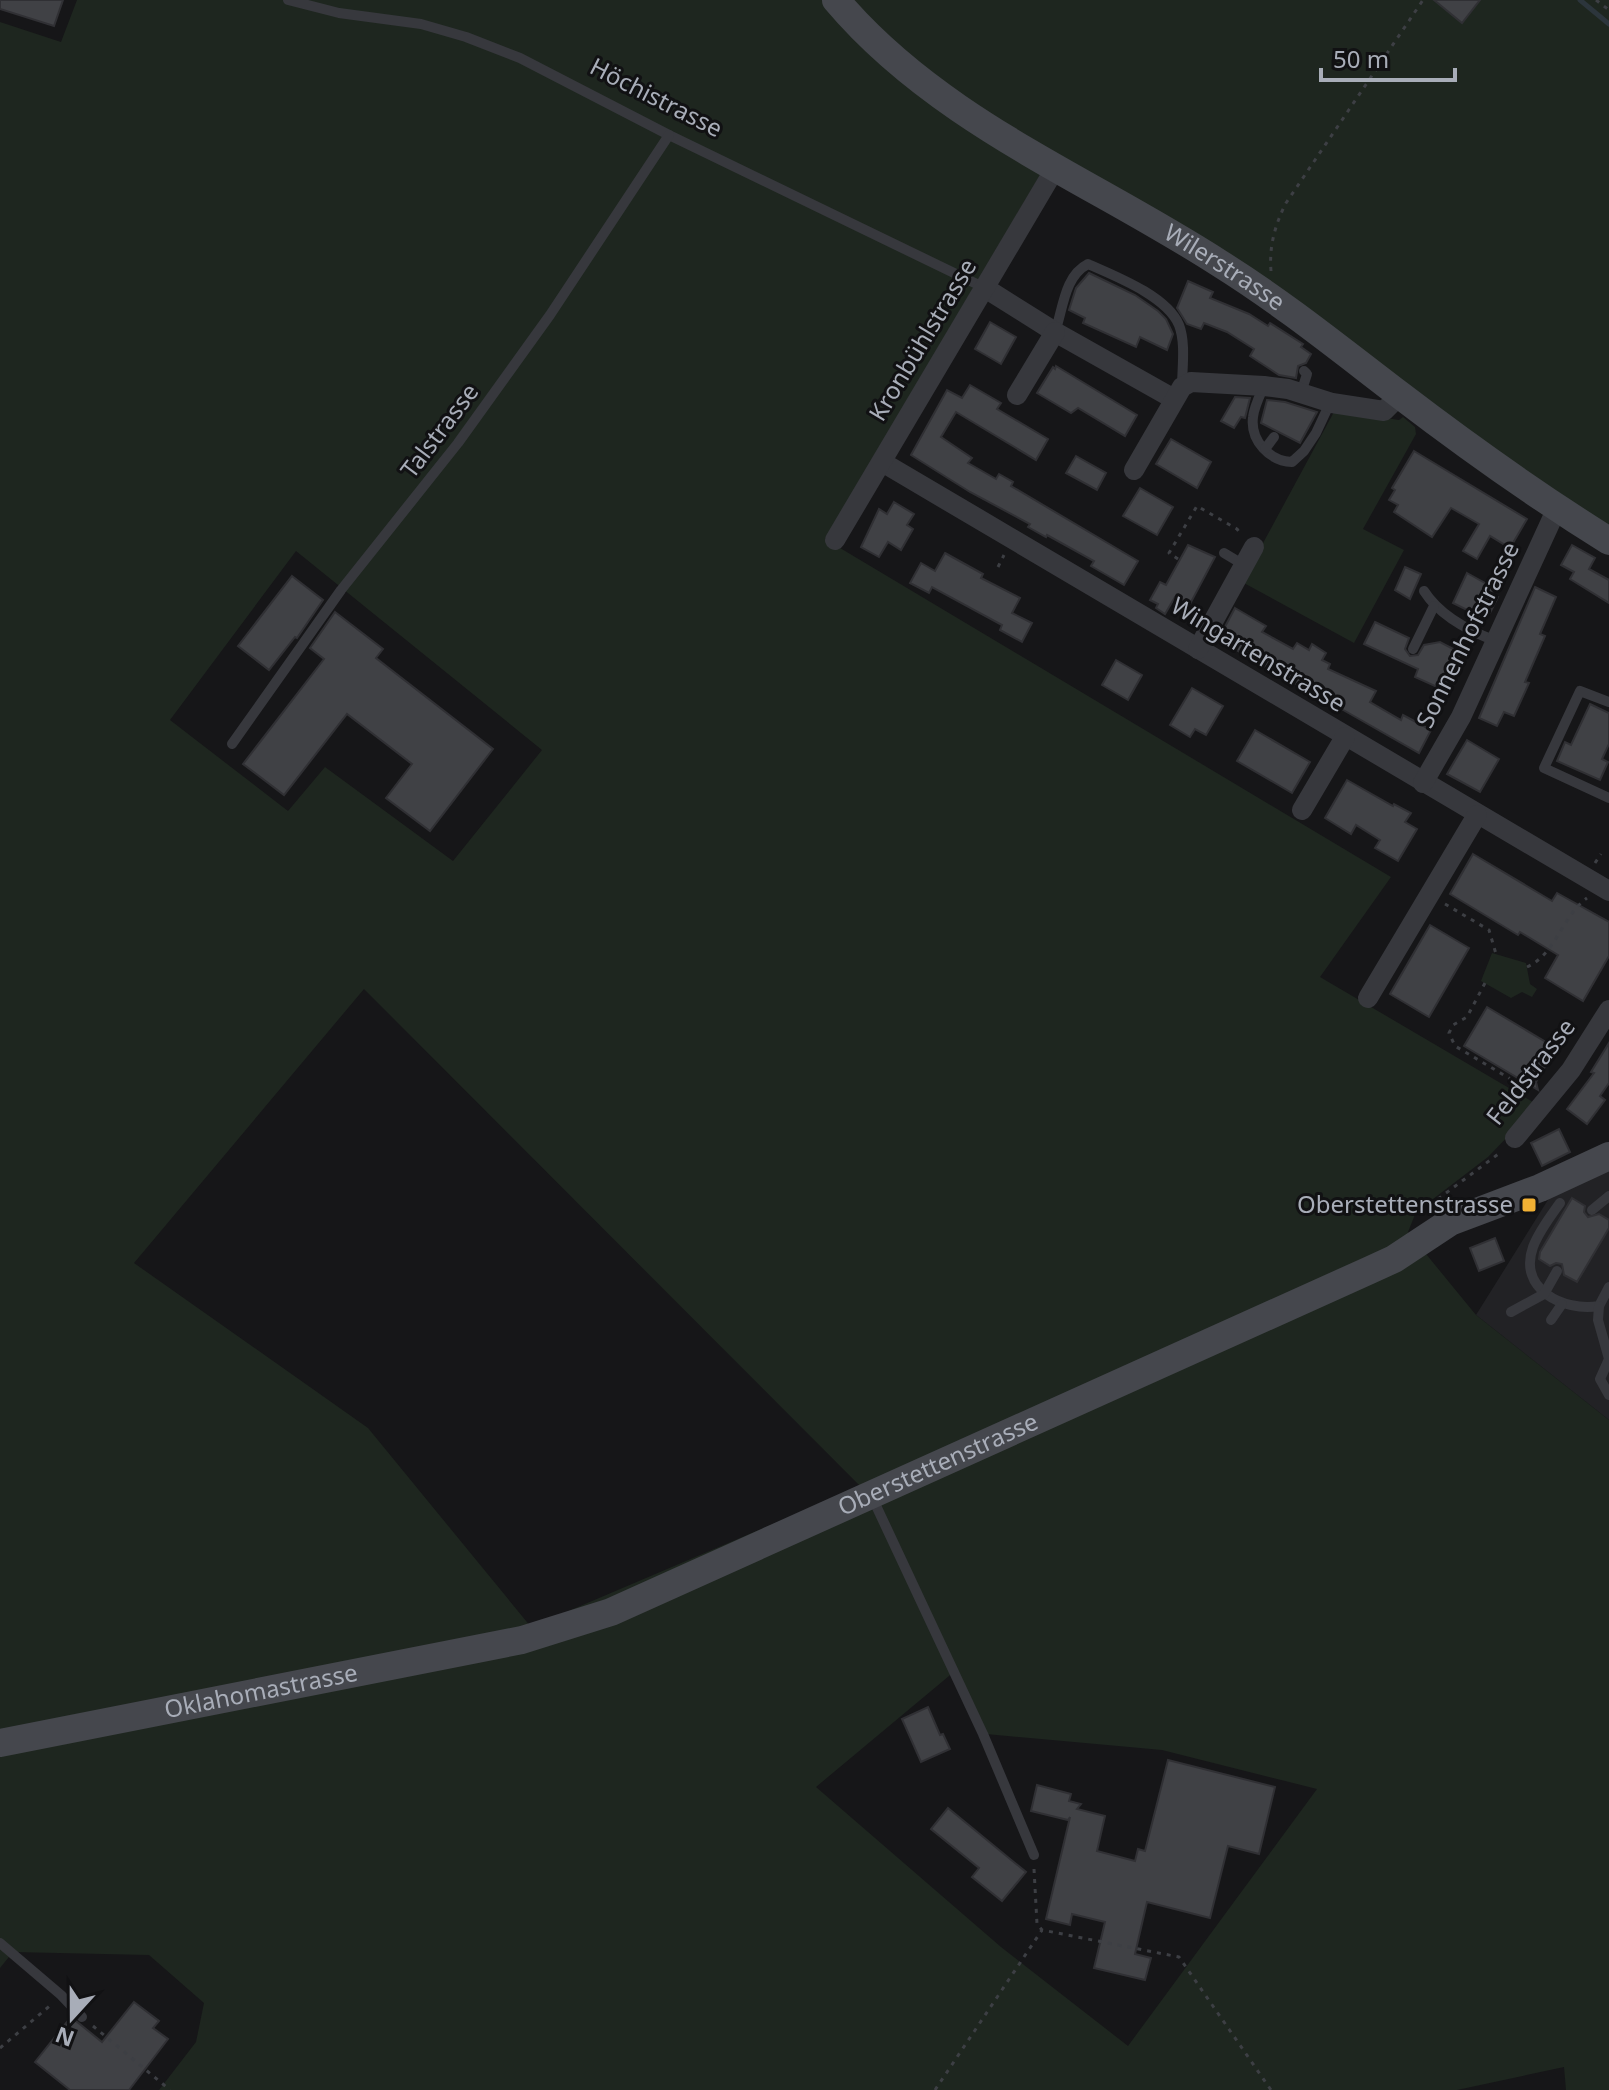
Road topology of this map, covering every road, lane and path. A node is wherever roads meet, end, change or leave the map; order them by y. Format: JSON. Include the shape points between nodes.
{"nodes":[{"id":1,"x":288,"y":0,"type":"edge"},
{"id":2,"x":836,"y":0,"type":"edge"},
{"id":3,"x":1423,"y":0,"type":"edge"},
{"id":4,"x":1596,"y":0,"type":"edge"},
{"id":5,"x":1609,"y":10,"type":"edge"},
{"id":6,"x":669,"y":135,"type":"junction"},
{"id":7,"x":1056,"y":167,"type":"junction"},
{"id":8,"x":985,"y":288,"type":"junction"},
{"id":9,"x":1273,"y":299,"type":"junction"},
{"id":10,"x":1055,"y":332,"type":"junction"},
{"id":11,"x":1304,"y":371,"type":"dead end"},
{"id":12,"x":1264,"y":386,"type":"junction"},
{"id":13,"x":1182,"y":390,"type":"junction"},
{"id":14,"x":1301,"y":393,"type":"junction"},
{"id":15,"x":1017,"y":395,"type":"dead end"},
{"id":16,"x":1400,"y":395,"type":"junction"},
{"id":17,"x":1330,"y":403,"type":"junction"},
{"id":18,"x":1274,"y":437,"type":"dead end"},
{"id":19,"x":1265,"y":449,"type":"junction"},
{"id":20,"x":882,"y":462,"type":"junction"},
{"id":21,"x":1134,"y":470,"type":"dead end"},
{"id":22,"x":1557,"y":508,"type":"junction"},
{"id":23,"x":835,"y":540,"type":"dead end"},
{"id":24,"x":1609,"y":541,"type":"edge"},
{"id":25,"x":1007,"y":547,"type":"dead end"},
{"id":26,"x":1246,"y":548,"type":"junction"},
{"id":27,"x":1224,"y":553,"type":"dead end"},
{"id":28,"x":1178,"y":559,"type":"dead end"},
{"id":29,"x":998,"y":567,"type":"dead end"},
{"id":30,"x":1424,"y":591,"type":"dead end"},
{"id":31,"x":1434,"y":606,"type":"junction"},
{"id":32,"x":1496,"y":641,"type":"junction"},
{"id":33,"x":1198,"y":649,"type":"junction"},
{"id":34,"x":1413,"y":649,"type":"dead end"},
{"id":35,"x":1609,"y":702,"type":"edge"},
{"id":36,"x":1345,"y":737,"type":"junction"},
{"id":37,"x":232,"y":744,"type":"dead end"},
{"id":38,"x":1423,"y":783,"type":"junction"},
{"id":39,"x":1609,"y":798,"type":"edge"},
{"id":40,"x":1302,"y":810,"type":"dead end"},
{"id":41,"x":1477,"y":815,"type":"junction"},
{"id":42,"x":1601,"y":892,"type":"edge"},
{"id":43,"x":1430,"y":895,"type":"junction"},
{"id":44,"x":1496,"y":954,"type":"dead end"},
{"id":45,"x":1527,"y":967,"type":"dead end"},
{"id":46,"x":1485,"y":983,"type":"dead end"},
{"id":47,"x":1368,"y":998,"type":"dead end"},
{"id":48,"x":1609,"y":1010,"type":"edge"},
{"id":49,"x":1547,"y":1101,"type":"junction"},
{"id":50,"x":1515,"y":1138,"type":"joint"},
{"id":51,"x":1609,"y":1156,"type":"edge"},
{"id":52,"x":1609,"y":1196,"type":"edge"},
{"id":53,"x":1560,"y":1203,"type":"dead end"},
{"id":54,"x":1426,"y":1209,"type":"dead end"},
{"id":55,"x":1592,"y":1210,"type":"dead end"},
{"id":56,"x":1557,"y":1271,"type":"dead end"},
{"id":57,"x":1609,"y":1287,"type":"edge"},
{"id":58,"x":1544,"y":1294,"type":"junction"},
{"id":59,"x":1562,"y":1304,"type":"junction"},
{"id":60,"x":1599,"y":1306,"type":"junction"},
{"id":61,"x":1511,"y":1312,"type":"dead end"},
{"id":62,"x":1551,"y":1320,"type":"dead end"},
{"id":63,"x":1609,"y":1395,"type":"edge"},
{"id":64,"x":872,"y":1495,"type":"junction"},
{"id":65,"x":522,"y":1640,"type":"joint"},
{"id":66,"x":0,"y":1743,"type":"edge"},
{"id":67,"x":1034,"y":1855,"type":"joint"},
{"id":68,"x":1042,"y":1930,"type":"junction"},
{"id":69,"x":0,"y":1943,"type":"edge"},
{"id":70,"x":61,"y":1995,"type":"junction"},
{"id":71,"x":82,"y":2017,"type":"joint"},
{"id":72,"x":0,"y":2048,"type":"edge"},
{"id":73,"x":170,"y":2090,"type":"edge"},
{"id":74,"x":935,"y":2090,"type":"edge"},
{"id":75,"x":1271,"y":2090,"type":"edge"}],
"edges":[{"from":1,"to":6,"type":"lane","name":"Höchistrasse","via":[[466,37],[520,58]]},
{"from":2,"to":7,"type":"street","name":"Wilerstrasse","via":[[925,85]]},
{"from":3,"to":9,"type":"path","via":[[1281,212],[1270,252]]},
{"from":4,"to":5,"type":"path"},
{"from":6,"to":8,"type":"lane","name":"Höchistrasse"},
{"from":6,"to":37,"type":"lane","name":"Talstrasse","via":[[550,315],[458,443],[341,590]]},
{"from":7,"to":8,"type":"street","name":"Kronbühlstrasse"},
{"from":7,"to":9,"type":"street","name":"Wilerstrasse"},
{"from":8,"to":10,"type":"street"},
{"from":8,"to":20,"type":"street","name":"Kronbühlstrasse"},
{"from":9,"to":16,"type":"street","name":"Wilerstrasse"},
{"from":10,"to":13,"type":"street"},
{"from":10,"to":13,"type":"lane","via":[[1079,269],[1088,264],[1107,272],[1161,301],[1179,324]]},
{"from":10,"to":15,"type":"street"},
{"from":11,"to":14,"type":"lane"},
{"from":12,"to":13,"type":"street"},
{"from":12,"to":14,"type":"street"},
{"from":12,"to":19,"type":"lane","via":[[1253,418],[1255,436]]},
{"from":13,"to":21,"type":"street"},
{"from":14,"to":17,"type":"street"},
{"from":16,"to":17,"type":"street","via":[[1384,411]]},
{"from":16,"to":22,"type":"street","name":"Wilerstrasse"},
{"from":17,"to":19,"type":"lane","via":[[1310,442],[1292,462],[1280,461]]},
{"from":18,"to":19,"type":"lane"},
{"from":20,"to":23,"type":"street","name":"Kronbühlstrasse"},
{"from":20,"to":33,"type":"street","name":"Wingartenstrasse"},
{"from":22,"to":24,"type":"street","name":"Wilerstrasse"},
{"from":22,"to":32,"type":"street","name":"Sonnenhofstrasse"},
{"from":25,"to":29,"type":"path"},
{"from":26,"to":27,"type":"lane"},
{"from":26,"to":28,"type":"path","via":[[1237,529],[1197,506],[1169,553]]},
{"from":26,"to":33,"type":"street"},
{"from":30,"to":31,"type":"lane"},
{"from":31,"to":32,"type":"lane"},
{"from":31,"to":34,"type":"lane"},
{"from":32,"to":38,"type":"street","name":"Sonnenhofstrasse"},
{"from":33,"to":36,"type":"street","name":"Wingartenstrasse"},
{"from":35,"to":39,"type":"lane","via":[[1580,691],[1544,768]]},
{"from":36,"to":38,"type":"street","name":"Wingartenstrasse"},
{"from":36,"to":40,"type":"street"},
{"from":38,"to":41,"type":"street","name":"Wingartenstrasse"},
{"from":41,"to":42,"type":"street","name":"Wingartenstrasse","via":[[1557,853]]},
{"from":41,"to":43,"type":"street"},
{"from":42,"to":45,"type":"path","via":[[1577,905],[1541,961]]},
{"from":43,"to":44,"type":"path","via":[[1489,930]]},
{"from":43,"to":47,"type":"street"},
{"from":46,"to":49,"type":"path","via":[[1467,1017],[1449,1033],[1455,1046]]},
{"from":48,"to":49,"type":"street","name":"Feldstrasse"},
{"from":49,"to":50,"type":"street","name":"Feldstrasse"},
{"from":50,"to":54,"type":"path","name":"Feldstrasse"},
{"from":51,"to":64,"type":"street","name":"Oberstettenstrasse","via":[[1450,1222],[1394,1259]]},
{"from":52,"to":55,"type":"lane"},
{"from":53,"to":58,"type":"lane","via":[[1532,1250],[1531,1272]]},
{"from":56,"to":58,"type":"lane"},
{"from":57,"to":60,"type":"lane"},
{"from":58,"to":59,"type":"lane"},
{"from":58,"to":61,"type":"lane"},
{"from":59,"to":60,"type":"lane"},
{"from":59,"to":62,"type":"lane"},
{"from":60,"to":63,"type":"lane","via":[[1609,1359],[1600,1379]]},
{"from":64,"to":65,"type":"street","name":"Oberstettenstrasse","via":[[611,1612]]},
{"from":64,"to":67,"type":"lane"},
{"from":65,"to":66,"type":"street","name":"Oklahomastrasse"},
{"from":67,"to":68,"type":"path","via":[[1037,1924]]},
{"from":68,"to":74,"type":"path"},
{"from":68,"to":75,"type":"path","via":[[1179,1957]]},
{"from":69,"to":70,"type":"lane"},
{"from":70,"to":71,"type":"lane"},
{"from":70,"to":72,"type":"path"},
{"from":71,"to":73,"type":"path"}]}
